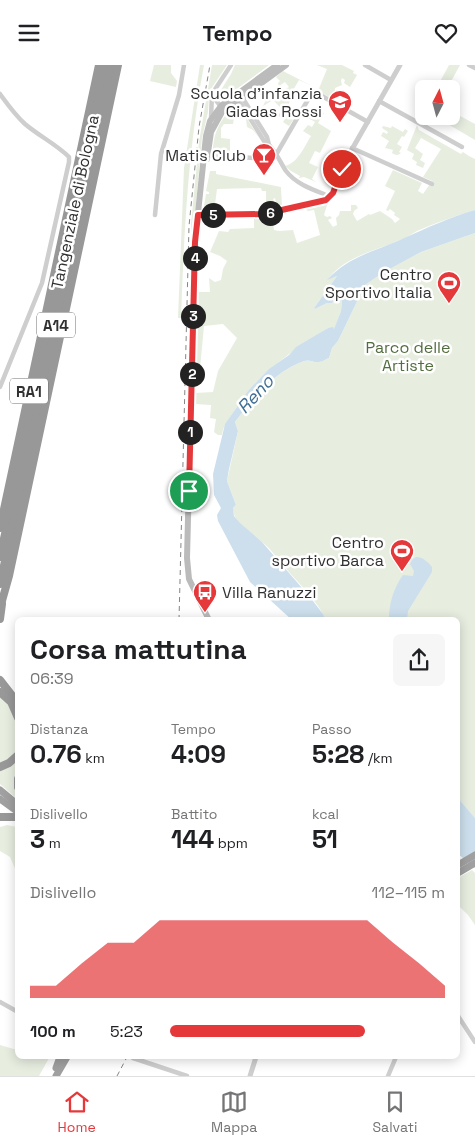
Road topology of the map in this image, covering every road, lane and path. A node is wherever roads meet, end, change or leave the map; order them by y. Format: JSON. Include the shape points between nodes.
{"nodes":[{"id":1,"x":99,"y":65,"type":"edge"},
{"id":2,"x":106,"y":65,"type":"edge"},
{"id":3,"x":112,"y":65,"type":"edge"},
{"id":4,"x":118,"y":65,"type":"edge"},
{"id":5,"x":184,"y":65,"type":"edge"},
{"id":6,"x":231,"y":65,"type":"edge"},
{"id":7,"x":286,"y":65,"type":"edge"},
{"id":8,"x":365,"y":65,"type":"edge"},
{"id":9,"x":400,"y":65,"type":"edge"},
{"id":10,"x":469,"y":65,"type":"edge"},
{"id":11,"x":277,"y":67,"type":"edge"},
{"id":12,"x":475,"y":68,"type":"edge"},
{"id":13,"x":391,"y":80,"type":"junction"},
{"id":14,"x":215,"y":89,"type":"junction"},
{"id":15,"x":0,"y":94,"type":"edge"},
{"id":16,"x":240,"y":98,"type":"junction"},
{"id":17,"x":380,"y":101,"type":"junction"},
{"id":18,"x":218,"y":110,"type":"junction"},
{"id":19,"x":368,"y":122,"type":"junction"},
{"id":20,"x":269,"y":145,"type":"junction"},
{"id":21,"x":462,"y":147,"type":"dead end"},
{"id":22,"x":352,"y":149,"type":"junction"},
{"id":23,"x":277,"y":153,"type":"junction"},
{"id":24,"x":208,"y":155,"type":"junction"},
{"id":25,"x":432,"y":184,"type":"dead end"},
{"id":26,"x":324,"y":194,"type":"dead end"},
{"id":27,"x":200,"y":199,"type":"junction"},
{"id":28,"x":155,"y":215,"type":"dead end"},
{"id":29,"x":198,"y":215,"type":"junction"},
{"id":30,"x":0,"y":387,"type":"edge"},
{"id":31,"x":0,"y":528,"type":"edge"},
{"id":32,"x":0,"y":557,"type":"edge"},
{"id":33,"x":0,"y":584,"type":"edge"},
{"id":34,"x":3,"y":598,"type":"junction"},
{"id":35,"x":0,"y":608,"type":"edge"},
{"id":36,"x":208,"y":617,"type":"edge"},
{"id":37,"x":0,"y":619,"type":"edge"},
{"id":38,"x":0,"y":680,"type":"edge"},
{"id":39,"x":0,"y":692,"type":"edge"},
{"id":40,"x":15,"y":701,"type":"edge"},
{"id":41,"x":15,"y":711,"type":"edge"},
{"id":42,"x":15,"y":758,"type":"edge"},
{"id":43,"x":0,"y":767,"type":"edge"},
{"id":44,"x":0,"y":790,"type":"edge"},
{"id":45,"x":0,"y":799,"type":"edge"},
{"id":46,"x":15,"y":802,"type":"edge"},
{"id":47,"x":15,"y":810,"type":"edge"},
{"id":48,"x":0,"y":817,"type":"edge"},
{"id":49,"x":15,"y":817,"type":"edge"},
{"id":50,"x":474,"y":858,"type":"edge"},
{"id":51,"x":460,"y":864,"type":"edge"},
{"id":52,"x":460,"y":871,"type":"edge"},
{"id":53,"x":0,"y":1003,"type":"edge"},
{"id":54,"x":15,"y":1010,"type":"edge"},
{"id":55,"x":460,"y":1019,"type":"edge"},
{"id":56,"x":475,"y":1041,"type":"edge"},
{"id":57,"x":60,"y":1059,"type":"edge"},
{"id":58,"x":66,"y":1059,"type":"edge"},
{"id":59,"x":136,"y":1059,"type":"edge"},
{"id":60,"x":255,"y":1059,"type":"edge"},
{"id":61,"x":395,"y":1059,"type":"edge"},
{"id":62,"x":166,"y":1069,"type":"junction"},
{"id":63,"x":56,"y":1072,"type":"edge"},
{"id":64,"x":51,"y":1076,"type":"edge"},
{"id":65,"x":166,"y":1076,"type":"edge"},
{"id":66,"x":187,"y":1076,"type":"edge"},
{"id":67,"x":250,"y":1076,"type":"edge"},
{"id":68,"x":388,"y":1076,"type":"edge"}],
"edges":[{"from":1,"to":31,"type":"highway","name":"Tangenziale di Bologna","number":"RA1"},
{"from":2,"to":32,"type":"highway","number":"A14"},
{"from":3,"to":33,"type":"highway","number":"A14"},
{"from":4,"to":34,"type":"highway","name":"Tangenziale di Bologna","number":"RA1"},
{"from":5,"to":28,"type":"street","via":[[179,95],[161,154]]},
{"from":6,"to":14,"type":"street"},
{"from":7,"to":11,"type":"main road"},
{"from":8,"to":13,"type":"street"},
{"from":9,"to":13,"type":"street"},
{"from":10,"to":12,"type":"street"},
{"from":11,"to":16,"type":"main road"},
{"from":11,"to":18,"type":"main road"},
{"from":13,"to":17,"type":"street"},
{"from":14,"to":18,"type":"street"},
{"from":14,"to":18,"type":"street","via":[[211,103]]},
{"from":15,"to":30,"type":"street","via":[[18,117],[62,150],[69,157],[69,162],[42,283]]},
{"from":16,"to":18,"type":"main road"},
{"from":16,"to":20,"type":"street"},
{"from":17,"to":19,"type":"street"},
{"from":17,"to":21,"type":"street"},
{"from":18,"to":24,"type":"main road"},
{"from":18,"to":27,"type":"main road","via":[[210,121],[205,139]]},
{"from":19,"to":22,"type":"street"},
{"from":19,"to":23,"type":"street","via":[[312,91]]},
{"from":20,"to":23,"type":"street"},
{"from":20,"to":24,"type":"street","via":[[254,158]]},
{"from":22,"to":25,"type":"street"},
{"from":22,"to":29,"type":"street","via":[[333,193],[326,200],[264,214]]},
{"from":23,"to":26,"type":"street","via":[[290,176]]},
{"from":24,"to":27,"type":"main road"},
{"from":27,"to":29,"type":"main road"},
{"from":29,"to":36,"type":"main road","via":[[187,567]]},
{"from":34,"to":35,"type":"highway","name":"Tangenziale di Bologna","number":"RA1"},
{"from":34,"to":37,"type":"highway"},
{"from":38,"to":40,"type":"highway"},
{"from":39,"to":41,"type":"highway"},
{"from":42,"to":43,"type":"highway"},
{"from":44,"to":46,"type":"highway"},
{"from":45,"to":47,"type":"highway"},
{"from":48,"to":49,"type":"highway"},
{"from":50,"to":51,"type":"highway"},
{"from":50,"to":52,"type":"highway"},
{"from":53,"to":54,"type":"street"},
{"from":55,"to":56,"type":"street"},
{"from":57,"to":63,"type":"highway"},
{"from":58,"to":63,"type":"highway"},
{"from":59,"to":62,"type":"street"},
{"from":60,"to":67,"type":"street"},
{"from":61,"to":68,"type":"street"},
{"from":62,"to":65,"type":"street"},
{"from":62,"to":66,"type":"street"},
{"from":63,"to":64,"type":"highway"}]}
